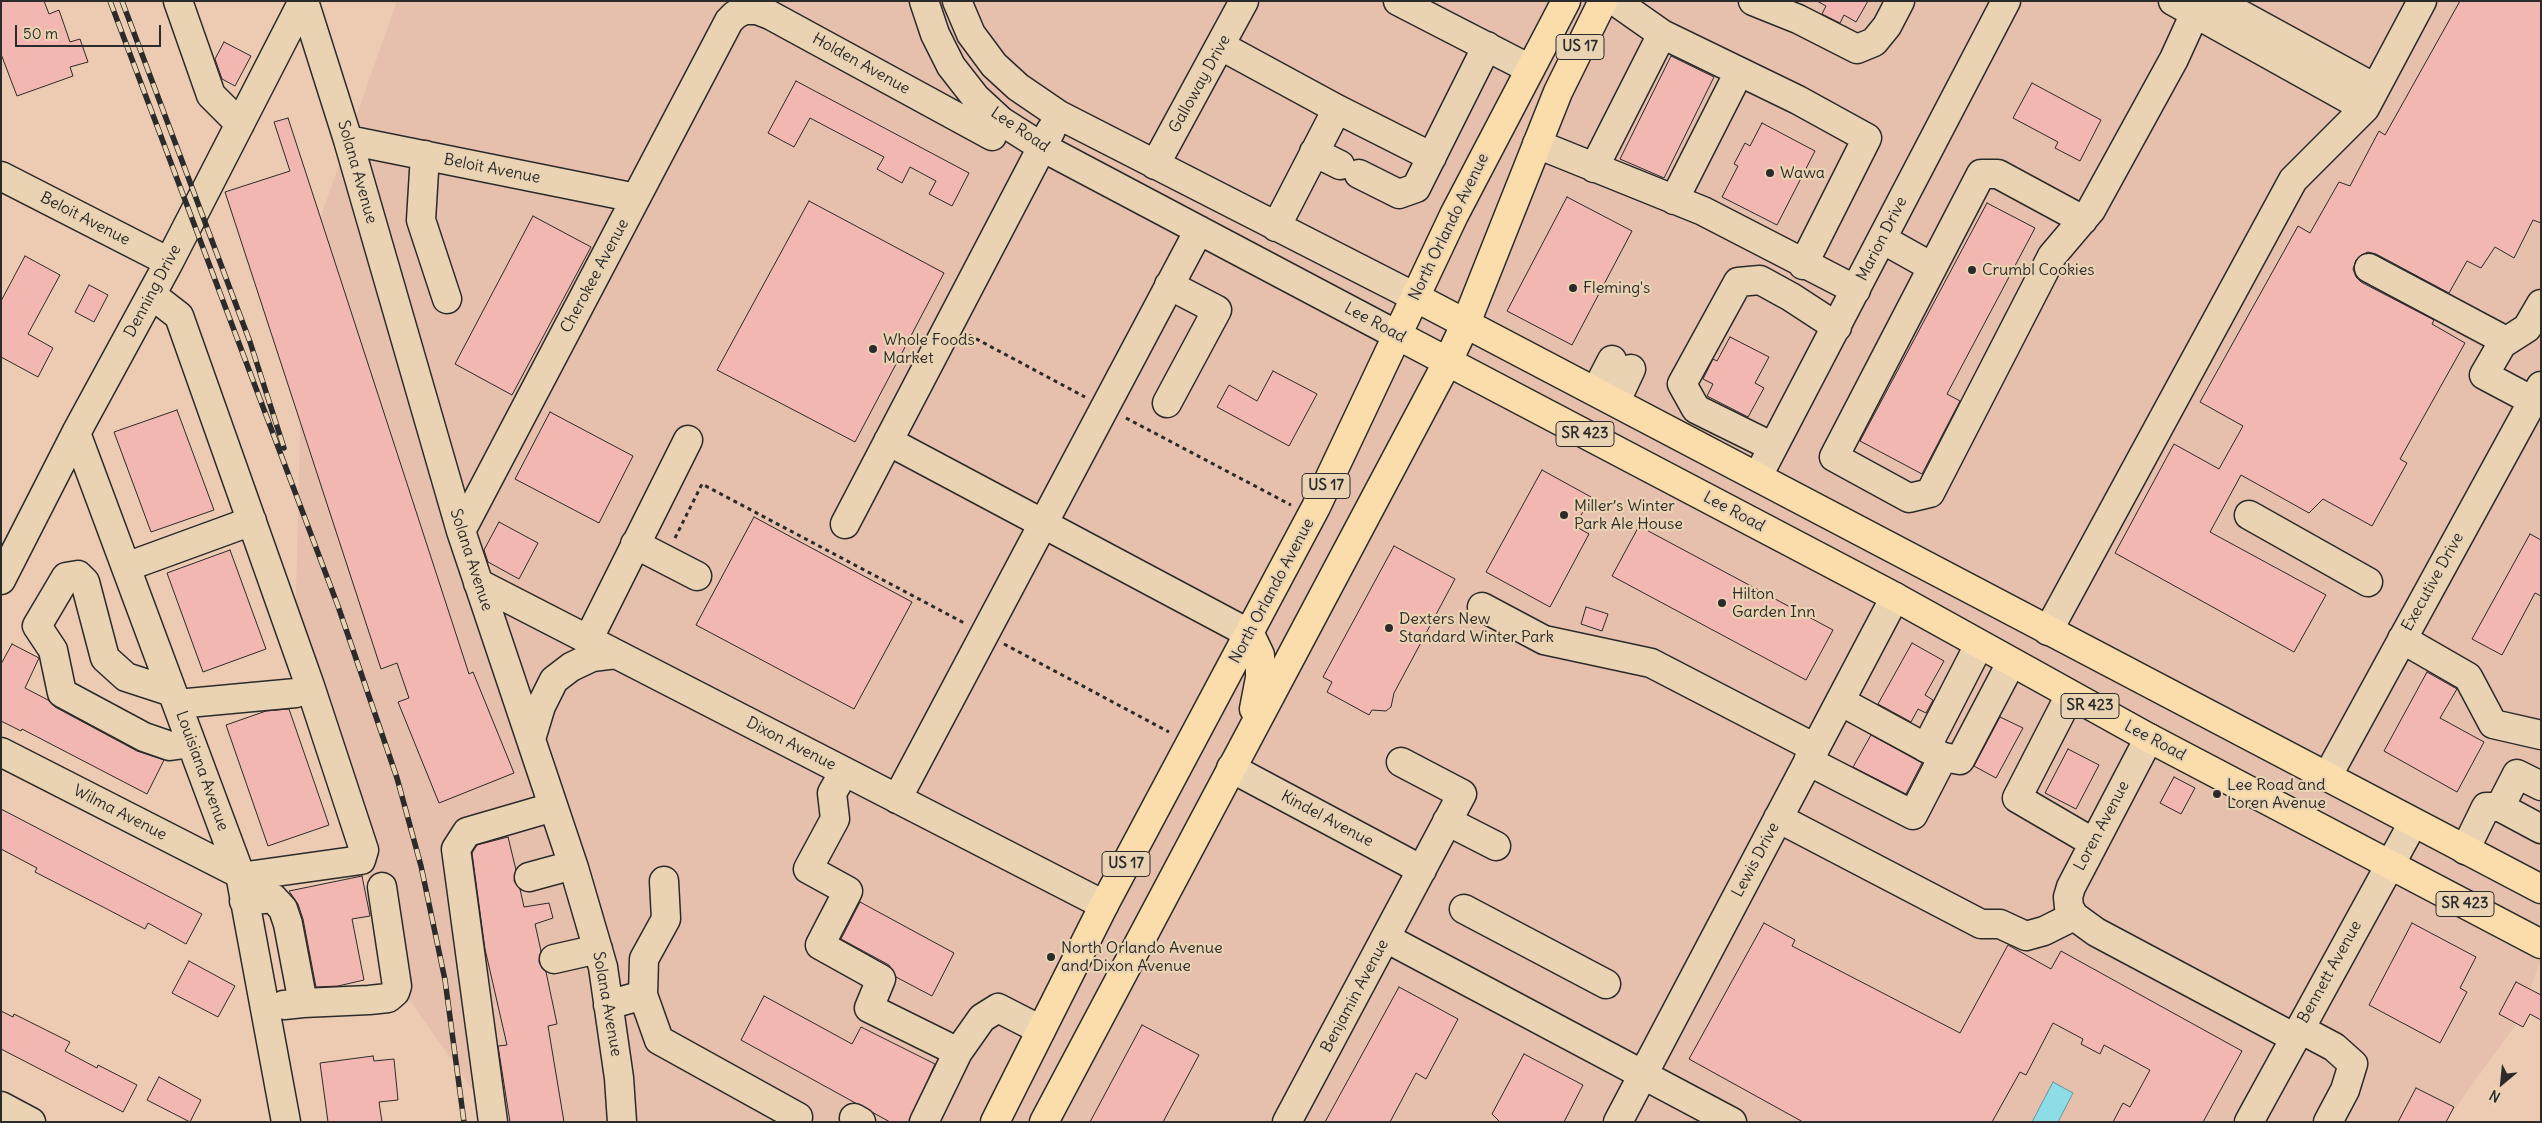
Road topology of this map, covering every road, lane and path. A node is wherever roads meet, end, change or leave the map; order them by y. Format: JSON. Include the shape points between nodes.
{"nodes":[{"id":1,"x":178,"y":1,"type":"edge"},
{"id":2,"x":304,"y":1,"type":"edge"},
{"id":3,"x":924,"y":1,"type":"edge"},
{"id":4,"x":957,"y":1,"type":"edge"},
{"id":5,"x":1244,"y":1,"type":"edge"},
{"id":6,"x":1398,"y":1,"type":"edge"},
{"id":7,"x":1566,"y":1,"type":"edge"},
{"id":8,"x":1603,"y":1,"type":"edge"},
{"id":9,"x":1615,"y":1,"type":"edge"},
{"id":10,"x":1753,"y":1,"type":"edge"},
{"id":11,"x":2006,"y":1,"type":"edge"},
{"id":12,"x":2422,"y":1,"type":"edge"},
{"id":13,"x":2196,"y":4,"type":"edge"},
{"id":14,"x":1895,"y":11,"type":"edge"},
{"id":15,"x":728,"y":21,"type":"joint"},
{"id":16,"x":1662,"y":34,"type":"junction"},
{"id":17,"x":1221,"y":46,"type":"junction"},
{"id":18,"x":1487,"y":46,"type":"junction"},
{"id":19,"x":1530,"y":69,"type":"junction"},
{"id":20,"x":1739,"y":72,"type":"junction"},
{"id":21,"x":2370,"y":98,"type":"junction"},
{"id":22,"x":1338,"y":110,"type":"junction"},
{"id":23,"x":1059,"y":115,"type":"junction"},
{"id":24,"x":240,"y":124,"type":"junction"},
{"id":25,"x":992,"y":136,"type":"dead end"},
{"id":26,"x":348,"y":140,"type":"junction"},
{"id":27,"x":1537,"y":144,"type":"junction"},
{"id":28,"x":1042,"y":147,"type":"junction"},
{"id":29,"x":1314,"y":152,"type":"junction"},
{"id":30,"x":425,"y":155,"type":"junction"},
{"id":31,"x":1432,"y":157,"type":"junction"},
{"id":32,"x":1155,"y":165,"type":"junction"},
{"id":33,"x":1594,"y":168,"type":"junction"},
{"id":34,"x":4,"y":184,"type":"edge"},
{"id":35,"x":636,"y":198,"type":"junction"},
{"id":36,"x":1674,"y":200,"type":"junction"},
{"id":37,"x":2083,"y":220,"type":"junction"},
{"id":38,"x":1276,"y":226,"type":"junction"},
{"id":39,"x":1199,"y":230,"type":"junction"},
{"id":40,"x":1882,"y":239,"type":"junction"},
{"id":41,"x":169,"y":262,"type":"junction"},
{"id":42,"x":1803,"y":265,"type":"junction"},
{"id":43,"x":1932,"y":267,"type":"junction"},
{"id":44,"x":2370,"y":268,"type":"dead end"},
{"id":45,"x":1169,"y":285,"type":"junction"},
{"id":46,"x":1856,"y":290,"type":"junction"},
{"id":47,"x":152,"y":295,"type":"junction"},
{"id":48,"x":1415,"y":297,"type":"junction"},
{"id":49,"x":447,"y":299,"type":"dead end"},
{"id":50,"x":2541,"y":304,"type":"edge"},
{"id":51,"x":1466,"y":322,"type":"junction"},
{"id":52,"x":1836,"y":327,"type":"junction"},
{"id":53,"x":1397,"y":335,"type":"junction"},
{"id":54,"x":2506,"y":341,"type":"junction"},
{"id":55,"x":1448,"y":361,"type":"junction"},
{"id":56,"x":1622,"y":365,"type":"dead end"},
{"id":57,"x":2537,"y":394,"type":"edge"},
{"id":58,"x":1606,"y":396,"type":"junction"},
{"id":59,"x":1167,"y":402,"type":"dead end"},
{"id":60,"x":76,"y":433,"type":"junction"},
{"id":61,"x":688,"y":440,"type":"dead end"},
{"id":62,"x":888,"y":440,"type":"junction"},
{"id":63,"x":1773,"y":447,"type":"junction"},
{"id":64,"x":1758,"y":476,"type":"junction"},
{"id":65,"x":2249,"y":515,"type":"dead end"},
{"id":66,"x":252,"y":521,"type":"junction"},
{"id":67,"x":1043,"y":523,"type":"junction"},
{"id":68,"x":845,"y":524,"type":"dead end"},
{"id":69,"x":461,"y":532,"type":"junction"},
{"id":70,"x":636,"y":544,"type":"junction"},
{"id":71,"x":670,"y":546,"type":"dead end"},
{"id":72,"x":126,"y":567,"type":"junction"},
{"id":73,"x":697,"y":576,"type":"dead end"},
{"id":74,"x":1,"y":580,"type":"edge"},
{"id":75,"x":2368,"y":582,"type":"dead end"},
{"id":76,"x":478,"y":583,"type":"junction"},
{"id":77,"x":1967,"y":589,"type":"junction"},
{"id":78,"x":1895,"y":597,"type":"junction"},
{"id":79,"x":1482,"y":607,"type":"dead end"},
{"id":80,"x":2048,"y":631,"type":"junction"},
{"id":81,"x":984,"y":634,"type":"junction"},
{"id":82,"x":1250,"y":634,"type":"junction"},
{"id":83,"x":2402,"y":638,"type":"junction"},
{"id":84,"x":588,"y":640,"type":"junction"},
{"id":85,"x":1980,"y":645,"type":"junction"},
{"id":86,"x":616,"y":654,"type":"junction"},
{"id":87,"x":2011,"y":663,"type":"junction"},
{"id":88,"x":310,"y":686,"type":"junction"},
{"id":89,"x":2070,"y":695,"type":"junction"},
{"id":90,"x":174,"y":698,"type":"junction"},
{"id":91,"x":1840,"y":701,"type":"junction"},
{"id":92,"x":1251,"y":731,"type":"junction"},
{"id":93,"x":1170,"y":732,"type":"dead end"},
{"id":94,"x":2541,"y":735,"type":"edge"},
{"id":95,"x":2149,"y":738,"type":"junction"},
{"id":96,"x":531,"y":739,"type":"junction"},
{"id":97,"x":191,"y":743,"type":"junction"},
{"id":98,"x":1,"y":752,"type":"edge"},
{"id":99,"x":1935,"y":753,"type":"junction"},
{"id":100,"x":1812,"y":754,"type":"junction"},
{"id":101,"x":1401,"y":762,"type":"dead end"},
{"id":102,"x":1231,"y":768,"type":"junction"},
{"id":103,"x":844,"y":772,"type":"junction"},
{"id":104,"x":2327,"y":778,"type":"junction"},
{"id":105,"x":2541,"y":786,"type":"edge"},
{"id":106,"x":897,"y":798,"type":"junction"},
{"id":107,"x":553,"y":807,"type":"junction"},
{"id":108,"x":2500,"y":807,"type":"junction"},
{"id":109,"x":1778,"y":818,"type":"junction"},
{"id":110,"x":1447,"y":821,"type":"junction"},
{"id":111,"x":2413,"y":823,"type":"junction"},
{"id":112,"x":2541,"y":829,"type":"edge"},
{"id":113,"x":2094,"y":843,"type":"junction"},
{"id":114,"x":1496,"y":846,"type":"dead end"},
{"id":115,"x":2465,"y":850,"type":"junction"},
{"id":116,"x":573,"y":865,"type":"junction"},
{"id":117,"x":2389,"y":865,"type":"junction"},
{"id":118,"x":1422,"y":870,"type":"junction"},
{"id":119,"x":529,"y":877,"type":"dead end"},
{"id":120,"x":664,"y":881,"type":"dead end"},
{"id":121,"x":241,"y":884,"type":"junction"},
{"id":122,"x":382,"y":887,"type":"dead end"},
{"id":123,"x":2541,"y":890,"type":"edge"},
{"id":124,"x":1104,"y":905,"type":"junction"},
{"id":125,"x":1464,"y":909,"type":"dead end"},
{"id":126,"x":2074,"y":916,"type":"junction"},
{"id":127,"x":1386,"y":938,"type":"junction"},
{"id":128,"x":2541,"y":944,"type":"edge"},
{"id":129,"x":598,"y":949,"type":"junction"},
{"id":130,"x":554,"y":959,"type":"dead end"},
{"id":131,"x":1606,"y":984,"type":"dead end"},
{"id":132,"x":644,"y":995,"type":"junction"},
{"id":133,"x":303,"y":1003,"type":"junction"},
{"id":134,"x":608,"y":1005,"type":"junction"},
{"id":135,"x":264,"y":1007,"type":"junction"},
{"id":136,"x":1041,"y":1030,"type":"junction"},
{"id":137,"x":2297,"y":1033,"type":"junction"},
{"id":138,"x":958,"y":1052,"type":"junction"},
{"id":139,"x":1643,"y":1074,"type":"junction"},
{"id":140,"x":1,"y":1106,"type":"edge"},
{"id":141,"x":798,"y":1117,"type":"dead end"},
{"id":142,"x":31,"y":1122,"type":"edge"},
{"id":143,"x":286,"y":1122,"type":"edge"},
{"id":144,"x":493,"y":1122,"type":"edge"},
{"id":145,"x":622,"y":1122,"type":"edge"},
{"id":146,"x":924,"y":1122,"type":"edge"},
{"id":147,"x":995,"y":1122,"type":"edge"},
{"id":148,"x":1044,"y":1122,"type":"edge"},
{"id":149,"x":1287,"y":1122,"type":"edge"},
{"id":150,"x":1618,"y":1122,"type":"edge"},
{"id":151,"x":1732,"y":1122,"type":"edge"},
{"id":152,"x":2249,"y":1122,"type":"edge"},
{"id":153,"x":2328,"y":1122,"type":"edge"}],
"edges":[{"from":1,"to":24,"type":"street","via":[[211,95]]},
{"from":2,"to":24,"type":"street","name":"Denning Drive"},
{"from":2,"to":26,"type":"street","name":"Solana Avenue"},
{"from":3,"to":28,"type":"street","name":"Lee Road","via":[[935,34],[951,66],[976,98],[1001,121]]},
{"from":4,"to":23,"type":"street","name":"Lee Road","via":[[972,34],[994,65],[1018,88]]},
{"from":5,"to":17,"type":"street","name":"Galloway Drive"},
{"from":6,"to":18,"type":"street"},
{"from":7,"to":19,"type":"main road","name":"North Orlando Avenue","number":"US 17"},
{"from":8,"to":27,"type":"main road","number":"US 17","via":[[1558,92]]},
{"from":9,"to":16,"type":"street"},
{"from":10,"to":14,"type":"street","via":[[1798,19],[1857,49],[1874,42]]},
{"from":11,"to":40,"type":"street","name":"Marion Drive"},
{"from":12,"to":21,"type":"street"},
{"from":13,"to":21,"type":"street"},
{"from":13,"to":37,"type":"street","via":[[2174,59],[2092,210]]},
{"from":15,"to":25,"type":"street","name":"Holden Avenue","via":[[744,10],[770,15]]},
{"from":15,"to":35,"type":"street","name":"Cherokee Avenue"},
{"from":16,"to":20,"type":"street"},
{"from":16,"to":33,"type":"street"},
{"from":17,"to":22,"type":"street"},
{"from":17,"to":32,"type":"street","name":"Galloway Drive"},
{"from":18,"to":19,"type":"street"},
{"from":18,"to":31,"type":"street"},
{"from":19,"to":48,"type":"main road","name":"North Orlando Avenue","number":"US 17","via":[[1494,134]]},
{"from":20,"to":36,"type":"street"},
{"from":20,"to":42,"type":"street","via":[[1866,138]]},
{"from":21,"to":80,"type":"street","via":[[2293,180]]},
{"from":22,"to":29,"type":"street"},
{"from":22,"to":31,"type":"street"},
{"from":23,"to":28,"type":"street"},
{"from":23,"to":32,"type":"street","name":"Lee Road"},
{"from":24,"to":41,"type":"street","name":"Denning Drive"},
{"from":26,"to":30,"type":"street","name":"Beloit Avenue"},
{"from":26,"to":69,"type":"street","name":"Solana Avenue"},
{"from":27,"to":33,"type":"street"},
{"from":27,"to":51,"type":"main road","number":"US 17"},
{"from":28,"to":39,"type":"street","name":"Lee Road"},
{"from":28,"to":62,"type":"street"},
{"from":29,"to":31,"type":"street","via":[[1399,194],[1416,188]]},
{"from":29,"to":38,"type":"street"},
{"from":30,"to":35,"type":"street","name":"Beloit Avenue"},
{"from":30,"to":49,"type":"street","via":[[421,220]]},
{"from":32,"to":38,"type":"street","name":"Lee Road"},
{"from":33,"to":36,"type":"street"},
{"from":34,"to":41,"type":"street","name":"Beloit Avenue"},
{"from":35,"to":69,"type":"street","name":"Cherokee Avenue"},
{"from":36,"to":42,"type":"street","via":[[1703,211]]},
{"from":37,"to":43,"type":"street","via":[[1998,174],[1981,174]]},
{"from":37,"to":43,"type":"street","via":[[2052,256],[1930,492],[1909,498],[1834,457]]},
{"from":38,"to":48,"type":"street","name":"Lee Road"},
{"from":39,"to":45,"type":"street"},
{"from":39,"to":53,"type":"street","name":"Lee Road"},
{"from":40,"to":43,"type":"street"},
{"from":40,"to":46,"type":"street","name":"Marion Drive"},
{"from":41,"to":47,"type":"street","name":"Denning Drive"},
{"from":42,"to":46,"type":"street"},
{"from":44,"to":54,"type":"street"},
{"from":45,"to":59,"type":"street","via":[[1217,310]]},
{"from":45,"to":67,"type":"street"},
{"from":46,"to":52,"type":"street","name":"Marion Drive"},
{"from":47,"to":60,"type":"street","name":"Denning Drive"},
{"from":47,"to":66,"type":"street","via":[[179,316]]},
{"from":48,"to":51,"type":"main road","name":"Lee Road","number":"SR 423"},
{"from":48,"to":53,"type":"main road","name":"North Orlando Avenue","number":"US 17"},
{"from":50,"to":54,"type":"street","via":[[2527,328]]},
{"from":51,"to":55,"type":"main road","number":"US 17"},
{"from":51,"to":58,"type":"main road","name":"Lee Road","number":"SR 423"},
{"from":52,"to":63,"type":"street","name":"Marion Drive"},
{"from":52,"to":63,"type":"street","via":[[1760,280],[1738,282],[1682,384],[1696,409]]},
{"from":53,"to":55,"type":"main road","name":"Lee Road","number":"SR 423"},
{"from":53,"to":82,"type":"main road","name":"North Orlando Avenue","number":"US 17","via":[[1316,507]]},
{"from":54,"to":57,"type":"street","via":[[2484,375]]},
{"from":55,"to":78,"type":"main road","name":"Lee Road","number":"SR 423"},
{"from":55,"to":92,"type":"main road","number":"US 17"},
{"from":56,"to":58,"type":"street"},
{"from":57,"to":83,"type":"street","name":"Executive Drive"},
{"from":58,"to":64,"type":"main road","name":"Lee Road","number":"SR 423"},
{"from":60,"to":72,"type":"street","name":"Louisiana Avenue"},
{"from":60,"to":74,"type":"street","name":"Denning Drive"},
{"from":61,"to":70,"type":"street"},
{"from":62,"to":67,"type":"street"},
{"from":62,"to":68,"type":"street"},
{"from":63,"to":64,"type":"street","name":"Marion Drive"},
{"from":64,"to":77,"type":"main road","name":"Lee Road","number":"SR 423"},
{"from":65,"to":75,"type":"street"},
{"from":66,"to":72,"type":"street"},
{"from":66,"to":88,"type":"street"},
{"from":67,"to":81,"type":"street"},
{"from":67,"to":82,"type":"street"},
{"from":69,"to":76,"type":"street","name":"Solana Avenue"},
{"from":70,"to":73,"type":"street"},
{"from":70,"to":84,"type":"street"},
{"from":71,"to":81,"type":"path","via":[[702,484]]},
{"from":72,"to":90,"type":"street","name":"Louisiana Avenue"},
{"from":76,"to":84,"type":"street","name":"Dixon Avenue"},
{"from":76,"to":96,"type":"street","name":"Solana Avenue"},
{"from":77,"to":78,"type":"main road","via":[[1925,585]]},
{"from":77,"to":80,"type":"main road","name":"Lee Road","number":"SR 423"},
{"from":78,"to":85,"type":"main road","name":"Lee Road","number":"SR 423"},
{"from":78,"to":91,"type":"street","name":"Lewis Drive"},
{"from":79,"to":100,"type":"street","via":[[1544,640],[1651,663]]},
{"from":80,"to":104,"type":"main road","name":"Lee Road","number":"SR 423"},
{"from":81,"to":93,"type":"path"},
{"from":81,"to":106,"type":"street"},
{"from":82,"to":92,"type":"main road","via":[[1260,655],[1260,678]]},
{"from":82,"to":124,"type":"main road","name":"North Orlando Avenue","number":"US 17"},
{"from":83,"to":94,"type":"street","via":[[2468,677],[2493,724]]},
{"from":83,"to":104,"type":"street","name":"Executive Drive"},
{"from":84,"to":86,"type":"street","name":"Dixon Avenue"},
{"from":85,"to":87,"type":"main road","name":"Lee Road","number":"SR 423"},
{"from":85,"to":99,"type":"street"},
{"from":86,"to":96,"type":"street","via":[[592,657],[554,680],[541,706]]},
{"from":86,"to":103,"type":"street","name":"Dixon Avenue"},
{"from":87,"to":89,"type":"main road","name":"Lee Road","number":"SR 423"},
{"from":87,"to":99,"type":"street","via":[[1960,760]]},
{"from":88,"to":90,"type":"street","via":[[296,693]]},
{"from":88,"to":121,"type":"street","via":[[364,850],[361,860]]},
{"from":89,"to":95,"type":"main road","name":"Lee Road","number":"SR 423"},
{"from":89,"to":113,"type":"street","via":[[2017,798]]},
{"from":90,"to":97,"type":"street","name":"Louisiana Avenue"},
{"from":90,"to":97,"type":"street","via":[[126,677],[105,658],[85,582],[78,575],[66,577],[37,626],[52,650],[62,694],[170,746]]},
{"from":91,"to":99,"type":"street"},
{"from":91,"to":100,"type":"street","name":"Lewis Drive"},
{"from":92,"to":102,"type":"main road","number":"US 17"},
{"from":95,"to":113,"type":"street","name":"Loren Avenue"},
{"from":95,"to":117,"type":"main road","name":"Lee Road","number":"SR 423"},
{"from":96,"to":107,"type":"street","name":"Solana Avenue"},
{"from":97,"to":121,"type":"street","name":"Louisiana Avenue"},
{"from":98,"to":121,"type":"street","name":"Wilma Avenue"},
{"from":99,"to":100,"type":"street","via":[[1913,815]]},
{"from":100,"to":109,"type":"street","name":"Lewis Drive"},
{"from":101,"to":110,"type":"street","name":"Benjamin Avenue","via":[[1462,794]]},
{"from":102,"to":118,"type":"street","name":"Kindel Avenue"},
{"from":102,"to":148,"type":"main road","number":"US 17"},
{"from":103,"to":106,"type":"street","name":"Dixon Avenue"},
{"from":103,"to":138,"type":"street","via":[[832,793],[835,818],[808,870],[848,891],[820,944],[881,979],[869,1008]]},
{"from":104,"to":111,"type":"main road","name":"Lee Road","number":"SR 423"},
{"from":105,"to":108,"type":"street","via":[[2517,774]]},
{"from":106,"to":124,"type":"street","name":"Dixon Avenue"},
{"from":107,"to":116,"type":"street","name":"Solana Avenue"},
{"from":107,"to":144,"type":"street","via":[[467,832],[456,849]]},
{"from":108,"to":112,"type":"street"},
{"from":108,"to":115,"type":"street","via":[[2486,807]]},
{"from":109,"to":126,"type":"street","via":[[1982,924],[2000,924],[2026,936]]},
{"from":109,"to":139,"type":"street","name":"Lewis Drive"},
{"from":110,"to":114,"type":"street"},
{"from":110,"to":118,"type":"street","name":"Benjamin Avenue"},
{"from":111,"to":115,"type":"main road","name":"Lee Road","number":"SR 423"},
{"from":111,"to":117,"type":"street","name":"Bennett Avenue"},
{"from":113,"to":126,"type":"street","name":"Loren Avenue","via":[[2070,887],[2069,907]]},
{"from":115,"to":123,"type":"main road","name":"Lee Road","number":"SR 423"},
{"from":116,"to":119,"type":"street"},
{"from":116,"to":129,"type":"street","name":"Solana Avenue"},
{"from":117,"to":128,"type":"main road","name":"Lee Road","number":"SR 423"},
{"from":117,"to":137,"type":"street","name":"Bennett Avenue"},
{"from":118,"to":127,"type":"street","name":"Benjamin Avenue"},
{"from":120,"to":132,"type":"street","via":[[666,919],[644,959]]},
{"from":121,"to":133,"type":"street","via":[[273,898],[283,909]]},
{"from":121,"to":135,"type":"street","name":"Louisiana Avenue"},
{"from":122,"to":133,"type":"street","via":[[396,992],[388,998]]},
{"from":124,"to":136,"type":"main road","name":"North Orlando Avenue","number":"US 17"},
{"from":125,"to":131,"type":"street"},
{"from":126,"to":137,"type":"street","via":[[2096,932]]},
{"from":127,"to":139,"type":"street"},
{"from":127,"to":149,"type":"street","name":"Benjamin Avenue"},
{"from":129,"to":130,"type":"street"},
{"from":129,"to":134,"type":"street","name":"Solana Avenue"},
{"from":132,"to":134,"type":"street"},
{"from":132,"to":141,"type":"street","via":[[660,1040]]},
{"from":133,"to":135,"type":"street"},
{"from":134,"to":145,"type":"street","name":"Solana Avenue"},
{"from":135,"to":143,"type":"street","name":"Louisiana Avenue"},
{"from":136,"to":138,"type":"street","via":[[998,1008],[982,1018]]},
{"from":136,"to":147,"type":"main road","name":"North Orlando Avenue","number":"US 17"},
{"from":137,"to":152,"type":"street","name":"Bennett Avenue"},
{"from":137,"to":153,"type":"street","via":[[2334,1047],[2353,1064]]},
{"from":138,"to":146,"type":"street"},
{"from":139,"to":150,"type":"street","name":"Lewis Drive"},
{"from":139,"to":151,"type":"street"},
{"from":140,"to":142,"type":"street"}]}
